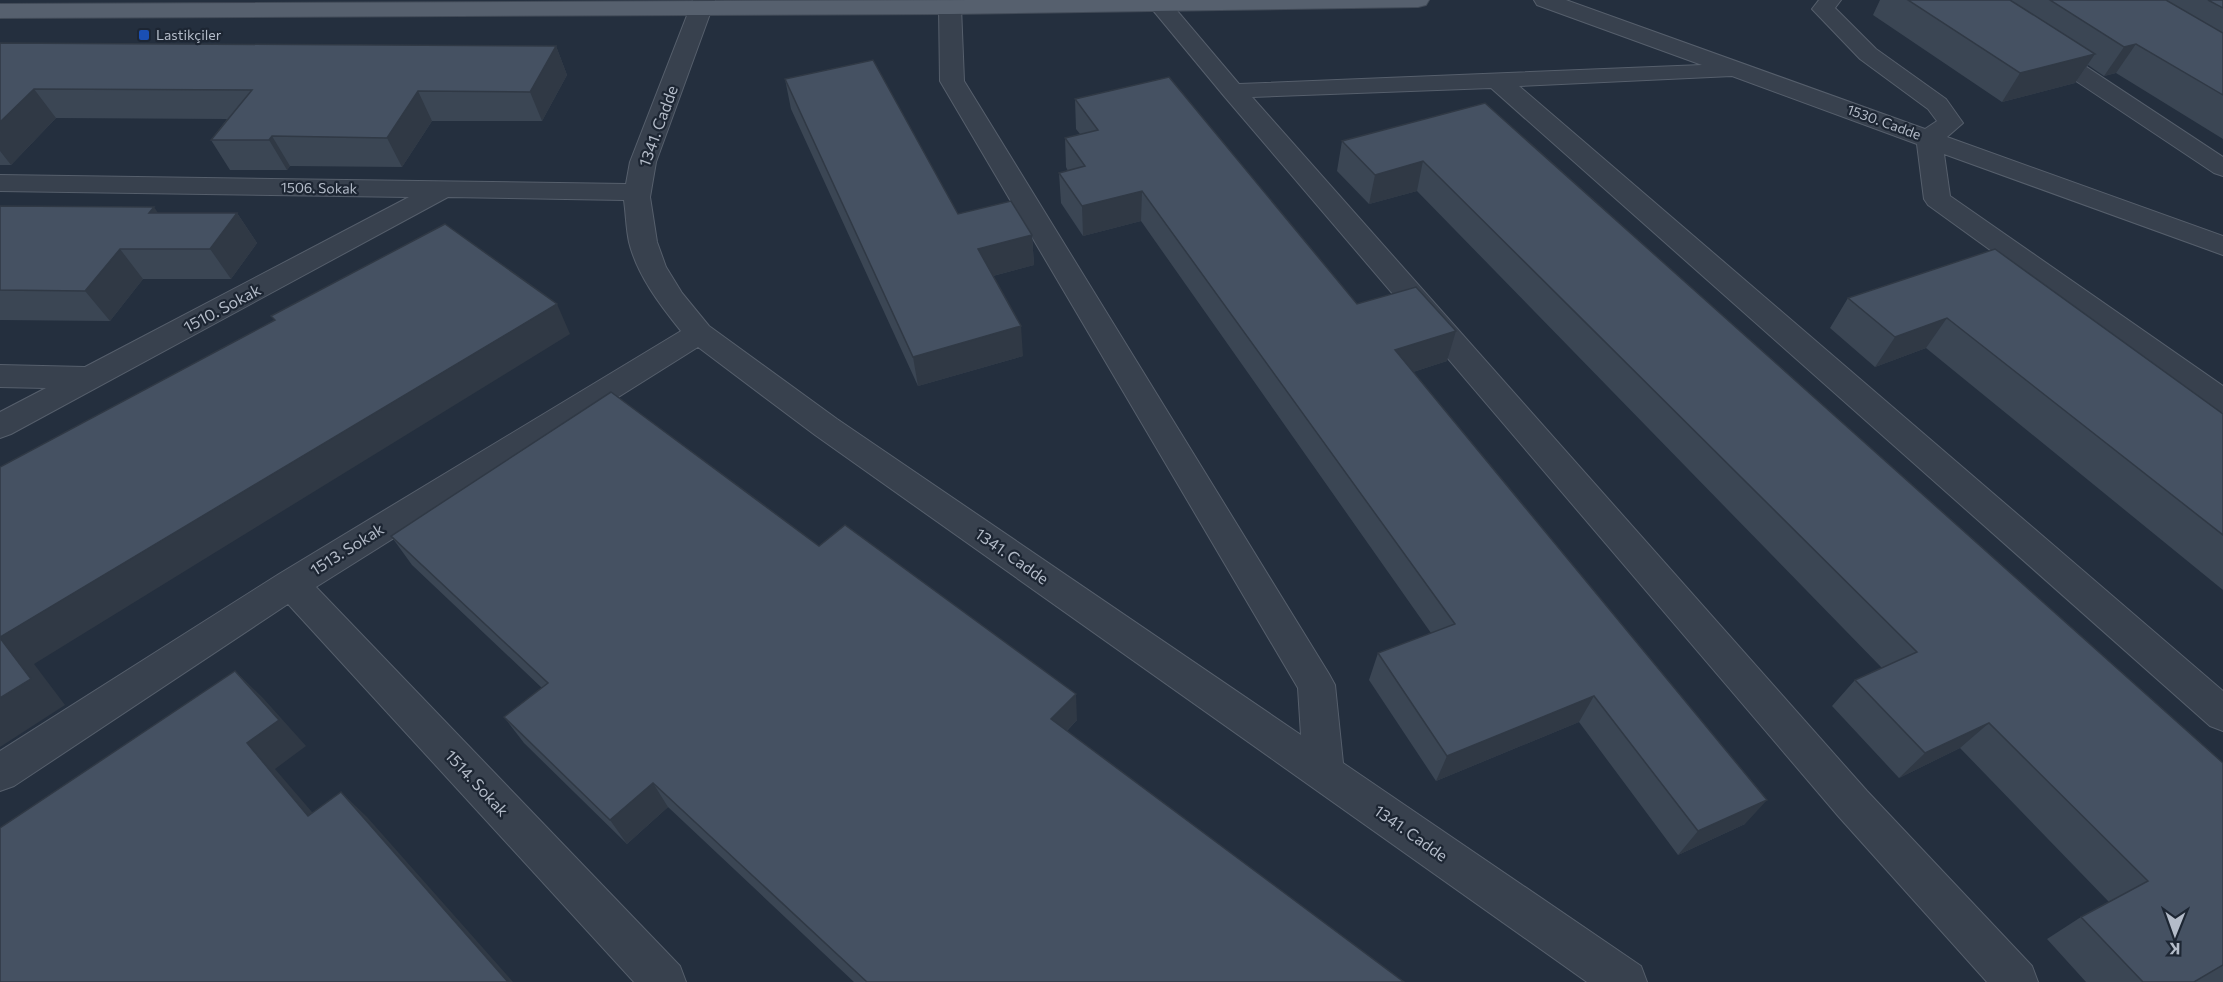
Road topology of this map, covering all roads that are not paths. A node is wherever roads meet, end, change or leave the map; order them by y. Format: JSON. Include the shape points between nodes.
{"nodes":[{"id":1,"x":1395,"y":0,"type":"edge"},
{"id":2,"x":1418,"y":0,"type":"edge"},
{"id":3,"x":1545,"y":0,"type":"edge"},
{"id":4,"x":1830,"y":0,"type":"edge"},
{"id":5,"x":1970,"y":0,"type":"edge"},
{"id":6,"x":1054,"y":3,"type":"edge"},
{"id":7,"x":703,"y":4,"type":"edge"},
{"id":8,"x":1160,"y":4,"type":"junction"},
{"id":9,"x":950,"y":7,"type":"junction"},
{"id":10,"x":0,"y":10,"type":"edge"},
{"id":11,"x":1741,"y":70,"type":"junction"},
{"id":12,"x":1497,"y":80,"type":"junction"},
{"id":13,"x":1233,"y":91,"type":"junction"},
{"id":14,"x":1929,"y":138,"type":"junction"},
{"id":15,"x":2223,"y":168,"type":"edge"},
{"id":16,"x":0,"y":183,"type":"edge"},
{"id":17,"x":444,"y":189,"type":"junction"},
{"id":18,"x":638,"y":192,"type":"junction"},
{"id":19,"x":2223,"y":246,"type":"edge"},
{"id":20,"x":699,"y":333,"type":"junction"},
{"id":21,"x":0,"y":376,"type":"edge"},
{"id":22,"x":93,"y":378,"type":"junction"},
{"id":23,"x":2223,"y":402,"type":"edge"},
{"id":24,"x":0,"y":426,"type":"edge"},
{"id":25,"x":291,"y":584,"type":"junction"},
{"id":26,"x":2223,"y":714,"type":"edge"},
{"id":27,"x":0,"y":773,"type":"edge"},
{"id":28,"x":1324,"y":773,"type":"junction"},
{"id":29,"x":1599,"y":975,"type":"edge"},
{"id":30,"x":664,"y":982,"type":"edge"},
{"id":31,"x":2016,"y":982,"type":"edge"}],
"edges":[{"from":1,"to":2,"type":"main road"},
{"from":1,"to":8,"type":"main road"},
{"from":3,"to":11,"type":"street","name":"1530. Cadde"},
{"from":4,"to":14,"type":"street","via":[[1823,9],[1868,54],[1936,104],[1951,123]]},
{"from":5,"to":15,"type":"street"},
{"from":6,"to":8,"type":"main road"},
{"from":6,"to":9,"type":"main road"},
{"from":7,"to":9,"type":"main road"},
{"from":7,"to":10,"type":"main road"},
{"from":7,"to":18,"type":"street","name":"1341. Cadde","via":[[643,162]]},
{"from":8,"to":13,"type":"street"},
{"from":9,"to":28,"type":"street","via":[[952,81],[1316,685]]},
{"from":11,"to":12,"type":"street"},
{"from":11,"to":14,"type":"street","name":"1530. Cadde"},
{"from":12,"to":13,"type":"street"},
{"from":12,"to":26,"type":"street"},
{"from":13,"to":31,"type":"street","via":[[1853,804]]},
{"from":14,"to":19,"type":"street","name":"1530. Cadde"},
{"from":14,"to":23,"type":"street","via":[[1937,199]]},
{"from":16,"to":17,"type":"street","name":"1506. Sokak"},
{"from":17,"to":18,"type":"street","name":"1506. Sokak"},
{"from":17,"to":22,"type":"street","name":"1510. Sokak"},
{"from":18,"to":20,"type":"street","name":"1341. Cadde","via":[[639,221],[652,267]]},
{"from":20,"to":25,"type":"street","name":"1513. Sokak"},
{"from":20,"to":28,"type":"street","name":"1341. Cadde","via":[[825,428]]},
{"from":21,"to":22,"type":"street"},
{"from":22,"to":24,"type":"street","name":"1510. Sokak"},
{"from":25,"to":27,"type":"street","name":"1513. Sokak"},
{"from":25,"to":30,"type":"street","name":"1514. Sokak"},
{"from":28,"to":29,"type":"street","name":"1341. Cadde"}]}
